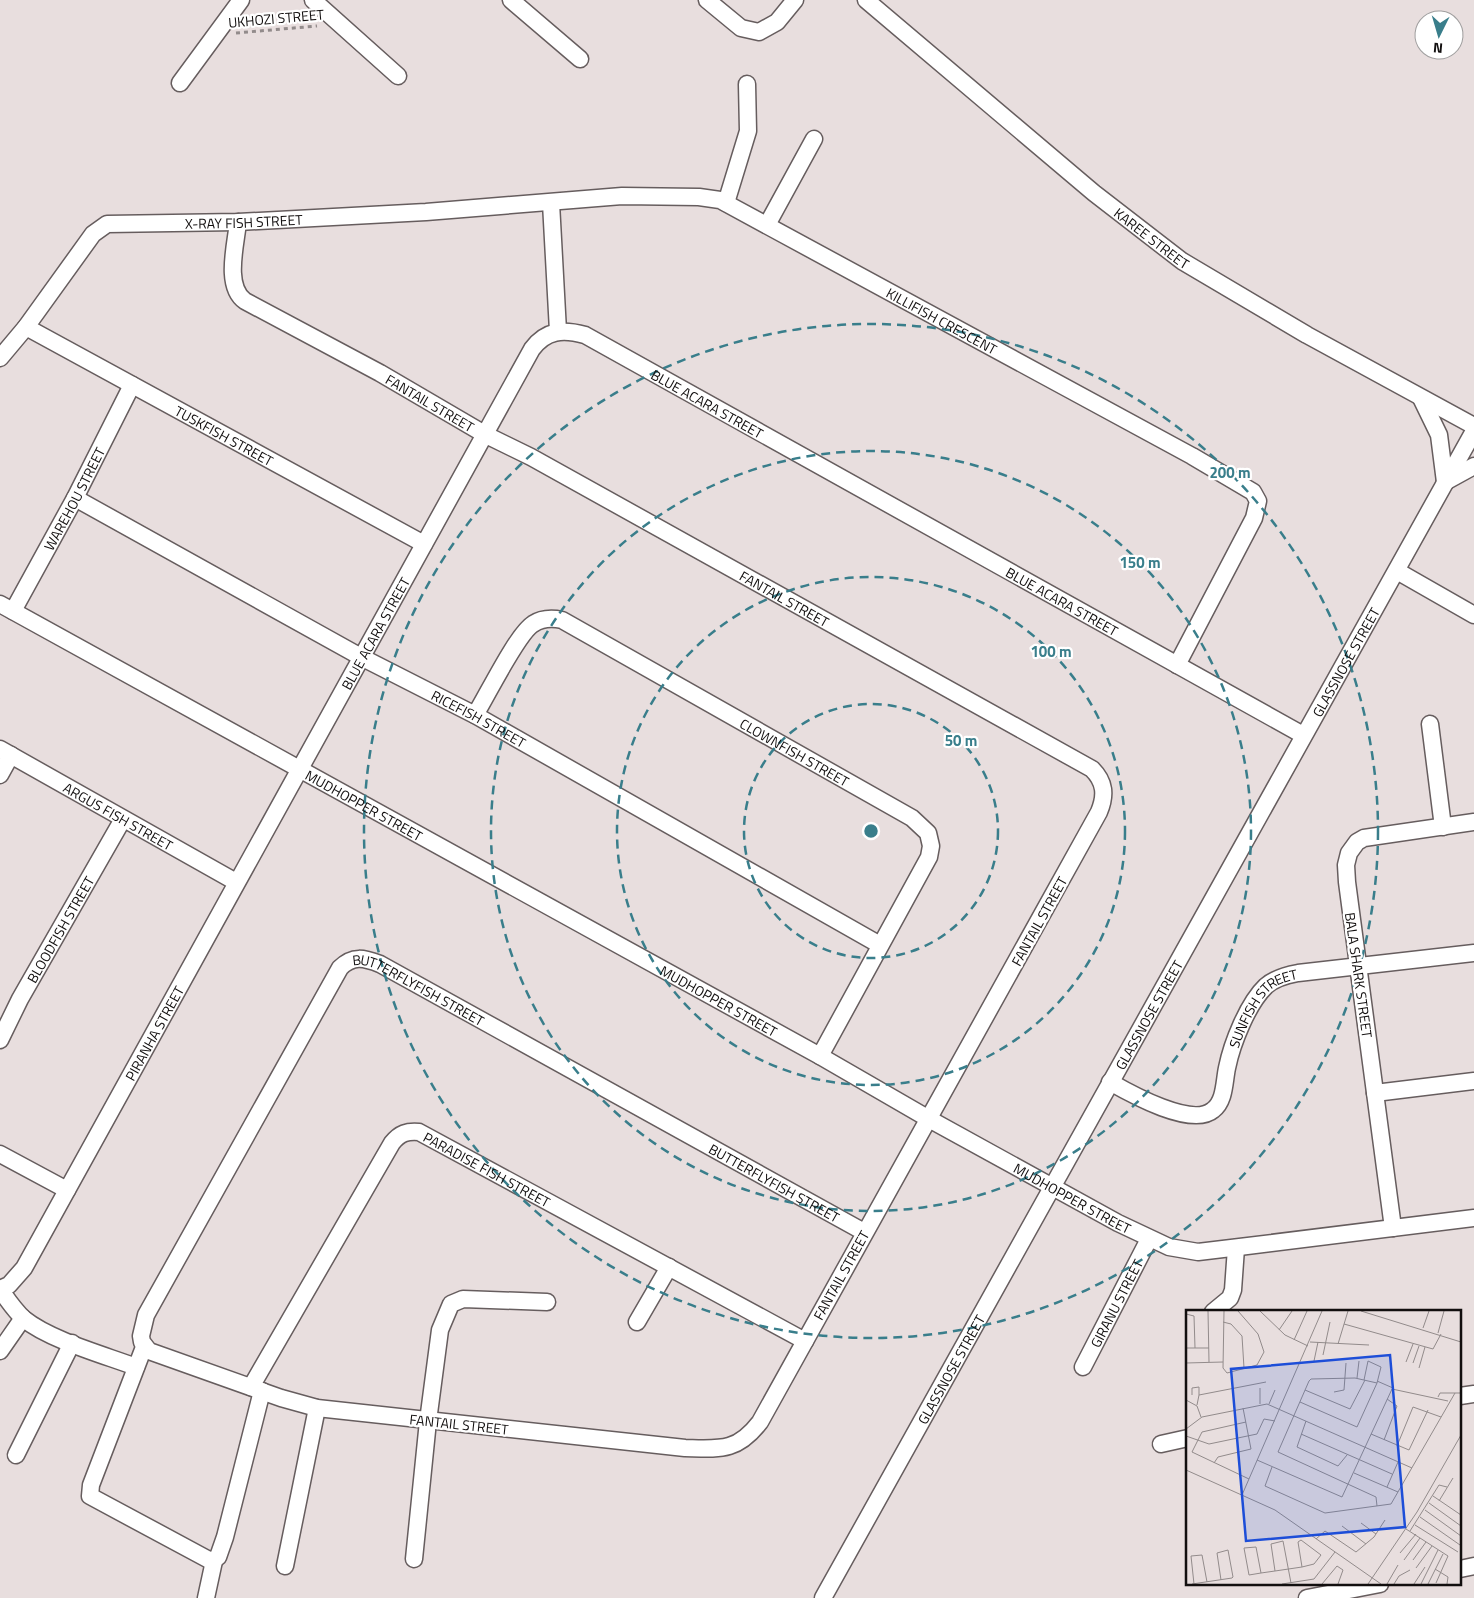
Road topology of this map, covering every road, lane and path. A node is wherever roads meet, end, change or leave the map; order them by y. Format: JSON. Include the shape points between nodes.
{"nodes":[{"id":1,"x":241,"y":0,"type":"edge"},
{"id":2,"x":313,"y":0,"type":"edge"},
{"id":3,"x":511,"y":0,"type":"edge"},
{"id":4,"x":707,"y":0,"type":"edge"},
{"id":5,"x":795,"y":0,"type":"edge"},
{"id":6,"x":866,"y":0,"type":"edge"},
{"id":7,"x":340,"y":23,"type":"junction"},
{"id":8,"x":215,"y":35,"type":"junction"},
{"id":9,"x":580,"y":59,"type":"dead end"},
{"id":10,"x":398,"y":76,"type":"dead end"},
{"id":11,"x":180,"y":83,"type":"dead end"},
{"id":12,"x":747,"y":84,"type":"dead end"},
{"id":13,"x":814,"y":138,"type":"dead end"},
{"id":14,"x":551,"y":203,"type":"junction"},
{"id":15,"x":726,"y":203,"type":"junction"},
{"id":16,"x":238,"y":222,"type":"junction"},
{"id":17,"x":767,"y":226,"type":"junction"},
{"id":18,"x":26,"y":327,"type":"junction"},
{"id":19,"x":558,"y":331,"type":"junction"},
{"id":20,"x":0,"y":358,"type":"edge"},
{"id":21,"x":132,"y":385,"type":"junction"},
{"id":22,"x":1421,"y":398,"type":"junction"},
{"id":23,"x":1474,"y":426,"type":"edge"},
{"id":24,"x":1474,"y":432,"type":"edge"},
{"id":25,"x":486,"y":435,"type":"junction"},
{"id":26,"x":1474,"y":466,"type":"edge"},
{"id":27,"x":1445,"y":482,"type":"junction"},
{"id":28,"x":75,"y":498,"type":"junction"},
{"id":29,"x":424,"y":544,"type":"junction"},
{"id":30,"x":1396,"y":571,"type":"junction"},
{"id":31,"x":6,"y":607,"type":"edge"},
{"id":32,"x":1474,"y":615,"type":"edge"},
{"id":33,"x":361,"y":657,"type":"junction"},
{"id":34,"x":1176,"y":664,"type":"junction"},
{"id":35,"x":475,"y":715,"type":"junction"},
{"id":36,"x":1430,"y":724,"type":"dead end"},
{"id":37,"x":1303,"y":735,"type":"junction"},
{"id":38,"x":5,"y":752,"type":"edge"},
{"id":39,"x":300,"y":770,"type":"junction"},
{"id":40,"x":0,"y":775,"type":"edge"},
{"id":41,"x":123,"y":819,"type":"junction"},
{"id":42,"x":1474,"y":822,"type":"edge"},
{"id":43,"x":1443,"y":827,"type":"junction"},
{"id":44,"x":236,"y":882,"type":"junction"},
{"id":45,"x":880,"y":945,"type":"junction"},
{"id":46,"x":1474,"y":953,"type":"edge"},
{"id":47,"x":1357,"y":968,"type":"junction"},
{"id":48,"x":0,"y":1040,"type":"edge"},
{"id":49,"x":820,"y":1056,"type":"junction"},
{"id":50,"x":1474,"y":1081,"type":"edge"},
{"id":51,"x":1110,"y":1082,"type":"junction"},
{"id":52,"x":1375,"y":1093,"type":"junction"},
{"id":53,"x":928,"y":1119,"type":"junction"},
{"id":54,"x":0,"y":1154,"type":"edge"},
{"id":55,"x":1052,"y":1188,"type":"junction"},
{"id":56,"x":67,"y":1190,"type":"junction"},
{"id":57,"x":1474,"y":1218,"type":"edge"},
{"id":58,"x":1392,"y":1228,"type":"junction"},
{"id":59,"x":864,"y":1232,"type":"junction"},
{"id":60,"x":1150,"y":1239,"type":"junction"},
{"id":61,"x":1236,"y":1248,"type":"junction"},
{"id":62,"x":669,"y":1267,"type":"junction"},
{"id":63,"x":0,"y":1289,"type":"edge"},
{"id":64,"x":547,"y":1302,"type":"dead end"},
{"id":65,"x":1215,"y":1310,"type":"edge"},
{"id":66,"x":23,"y":1318,"type":"junction"},
{"id":67,"x":637,"y":1322,"type":"dead end"},
{"id":68,"x":142,"y":1341,"type":"junction"},
{"id":69,"x":805,"y":1341,"type":"junction"},
{"id":70,"x":72,"y":1343,"type":"junction"},
{"id":71,"x":0,"y":1351,"type":"edge"},
{"id":72,"x":136,"y":1367,"type":"junction"},
{"id":73,"x":1082,"y":1367,"type":"dead end"},
{"id":74,"x":257,"y":1389,"type":"junction"},
{"id":75,"x":317,"y":1408,"type":"junction"},
{"id":76,"x":428,"y":1421,"type":"junction"},
{"id":77,"x":1186,"y":1438,"type":"edge"},
{"id":78,"x":1161,"y":1444,"type":"dead end"},
{"id":79,"x":16,"y":1455,"type":"dead end"},
{"id":80,"x":414,"y":1559,"type":"dead end"},
{"id":81,"x":214,"y":1560,"type":"junction"},
{"id":82,"x":284,"y":1566,"type":"dead end"},
{"id":83,"x":1374,"y":1586,"type":"edge"},
{"id":84,"x":1350,"y":1594,"type":"edge"},
{"id":85,"x":206,"y":1598,"type":"edge"},
{"id":86,"x":823,"y":1598,"type":"edge"},
{"id":87,"x":1307,"y":1598,"type":"edge"}],
"edges":[{"from":1,"to":8,"type":"street"},
{"from":2,"to":7,"type":"street"},
{"from":3,"to":9,"type":"street"},
{"from":4,"to":5,"type":"street","via":[[741,28],[759,32],[777,22]]},
{"from":6,"to":22,"type":"street","name":"KAREE STREET","via":[[1094,194],[1175,256],[1240,297]]},
{"from":7,"to":8,"type":"path","name":"UKHOZI STREET"},
{"from":7,"to":10,"type":"street"},
{"from":8,"to":11,"type":"street"},
{"from":12,"to":15,"type":"street","via":[[748,131]]},
{"from":13,"to":17,"type":"street"},
{"from":14,"to":15,"type":"street","name":"KILLIFISH CRESCENT","via":[[622,196],[708,197]]},
{"from":14,"to":16,"type":"street","name":"X-RAY FISH STREET"},
{"from":14,"to":19,"type":"street"},
{"from":15,"to":17,"type":"street","name":"KILLIFISH CRESCENT"},
{"from":16,"to":18,"type":"street","name":"X-RAY FISH STREET","via":[[103,226],[93,234]]},
{"from":16,"to":25,"type":"street","name":"FANTAIL STREET","via":[[234,268],[240,298],[380,373]]},
{"from":17,"to":34,"type":"street","name":"KILLIFISH CRESCENT","via":[[1253,492],[1258,501],[1254,518]]},
{"from":18,"to":20,"type":"street","name":"X-RAY FISH STREET"},
{"from":18,"to":21,"type":"street","name":"TUSKFISH STREET"},
{"from":19,"to":25,"type":"street","name":"BLUE ACARA STREET","via":[[543,337],[532,349]]},
{"from":19,"to":34,"type":"street","name":"BLUE ACARA STREET","via":[[585,335]]},
{"from":21,"to":28,"type":"street","name":"WAREHOU STREET"},
{"from":21,"to":29,"type":"street","name":"TUSKFISH STREET"},
{"from":22,"to":23,"type":"street","name":"KAREE STREET"},
{"from":22,"to":27,"type":"street","via":[[1440,435]]},
{"from":24,"to":27,"type":"street","name":"GLASSNOSE STREET"},
{"from":25,"to":29,"type":"street","name":"BLUE ACARA STREET"},
{"from":25,"to":53,"type":"street","name":"FANTAIL STREET","via":[[1092,769],[1099,776],[1104,793],[1099,812]]},
{"from":26,"to":27,"type":"street"},
{"from":27,"to":30,"type":"street","name":"GLASSNOSE STREET"},
{"from":28,"to":31,"type":"street","name":"WAREHOU STREET"},
{"from":28,"to":33,"type":"street","name":"RICEFISH STREET"},
{"from":29,"to":33,"type":"street","name":"BLUE ACARA STREET"},
{"from":30,"to":32,"type":"street"},
{"from":30,"to":37,"type":"street","name":"GLASSNOSE STREET"},
{"from":31,"to":39,"type":"street","name":"MUDHOPPER STREET"},
{"from":33,"to":35,"type":"street","name":"RICEFISH STREET"},
{"from":33,"to":39,"type":"street","name":"BLUE ACARA STREET"},
{"from":34,"to":37,"type":"street","name":"BLUE ACARA STREET"},
{"from":35,"to":45,"type":"street","name":"RICEFISH STREET"},
{"from":35,"to":45,"type":"street","name":"CLOWNFISH STREET","via":[[522,634],[534,622],[555,618],[857,786],[912,818],[925,828],[930,841],[929,857]]},
{"from":36,"to":43,"type":"street"},
{"from":37,"to":51,"type":"street","name":"GLASSNOSE STREET"},
{"from":38,"to":40,"type":"street"},
{"from":38,"to":41,"type":"street","name":"ARGUS FISH STREET"},
{"from":39,"to":44,"type":"street","name":"PIRANHA STREET"},
{"from":39,"to":49,"type":"street","name":"MUDHOPPER STREET"},
{"from":41,"to":44,"type":"street","name":"ARGUS FISH STREET"},
{"from":41,"to":48,"type":"street","name":"BLOODFISH STREET"},
{"from":42,"to":43,"type":"street","name":"BALA SHARK STREET"},
{"from":43,"to":47,"type":"street","name":"BALA SHARK STREET","via":[[1372,836],[1352,847],[1346,866]]},
{"from":44,"to":56,"type":"street","name":"PIRANHA STREET"},
{"from":45,"to":49,"type":"street","name":"CLOWNFISH STREET"},
{"from":46,"to":47,"type":"street","name":"SUNFISH STREET"},
{"from":47,"to":51,"type":"street","name":"SUNFISH STREET","via":[[1298,973],[1279,978],[1266,986],[1244,1021],[1234,1045],[1222,1098],[1209,1114],[1194,1115],[1170,1110]]},
{"from":47,"to":52,"type":"street","name":"BALA SHARK STREET"},
{"from":49,"to":53,"type":"street","name":"MUDHOPPER STREET"},
{"from":50,"to":52,"type":"street"},
{"from":51,"to":55,"type":"street","name":"GLASSNOSE STREET"},
{"from":52,"to":58,"type":"street","name":"BALA SHARK STREET"},
{"from":53,"to":55,"type":"street","name":"MUDHOPPER STREET"},
{"from":53,"to":59,"type":"street","name":"FANTAIL STREET"},
{"from":54,"to":56,"type":"street"},
{"from":55,"to":60,"type":"street","name":"MUDHOPPER STREET"},
{"from":55,"to":86,"type":"street","name":"GLASSNOSE STREET"},
{"from":56,"to":63,"type":"street","name":"PIRANHA STREET","via":[[24,1268]]},
{"from":57,"to":58,"type":"street","name":"MUDHOPPER STREET"},
{"from":58,"to":61,"type":"street","name":"MUDHOPPER STREET"},
{"from":59,"to":68,"type":"street","name":"BUTTERFLYFISH STREET","via":[[380,964],[357,958],[340,968],[325,994],[146,1315]]},
{"from":59,"to":69,"type":"street","name":"FANTAIL STREET"},
{"from":60,"to":61,"type":"street","name":"MUDHOPPER STREET","via":[[1198,1252]]},
{"from":60,"to":73,"type":"street","name":"GIRANU STREET"},
{"from":61,"to":65,"type":"street","via":[[1233,1290],[1230,1298]]},
{"from":62,"to":67,"type":"street"},
{"from":62,"to":69,"type":"street","name":"PARADISE FISH STREET"},
{"from":62,"to":74,"type":"street","name":"PARADISE FISH STREET","via":[[419,1132],[404,1133],[385,1154]]},
{"from":63,"to":66,"type":"street"},
{"from":64,"to":76,"type":"street","via":[[463,1299],[451,1304],[440,1330]]},
{"from":66,"to":70,"type":"street"},
{"from":66,"to":71,"type":"street"},
{"from":68,"to":72,"type":"street","name":"BUTTERFLYFISH STREET"},
{"from":68,"to":74,"type":"street","name":"FANTAIL STREET","via":[[149,1351]]},
{"from":69,"to":76,"type":"street","name":"FANTAIL STREET","via":[[760,1422],[745,1440],[726,1447],[685,1448]]},
{"from":70,"to":72,"type":"street"},
{"from":70,"to":79,"type":"street"},
{"from":72,"to":81,"type":"street","name":"BUTTERFLYFISH STREET","via":[[90,1485],[90,1496]]},
{"from":74,"to":75,"type":"street","name":"FANTAIL STREET"},
{"from":74,"to":81,"type":"street","name":"PARADISE FISH STREET","via":[[225,1537]]},
{"from":75,"to":76,"type":"street","name":"FANTAIL STREET"},
{"from":75,"to":82,"type":"street"},
{"from":76,"to":80,"type":"street"},
{"from":77,"to":78,"type":"street"},
{"from":81,"to":85,"type":"street","name":"PARADISE FISH STREET"},
{"from":83,"to":84,"type":"street"},
{"from":84,"to":87,"type":"street"}]}
